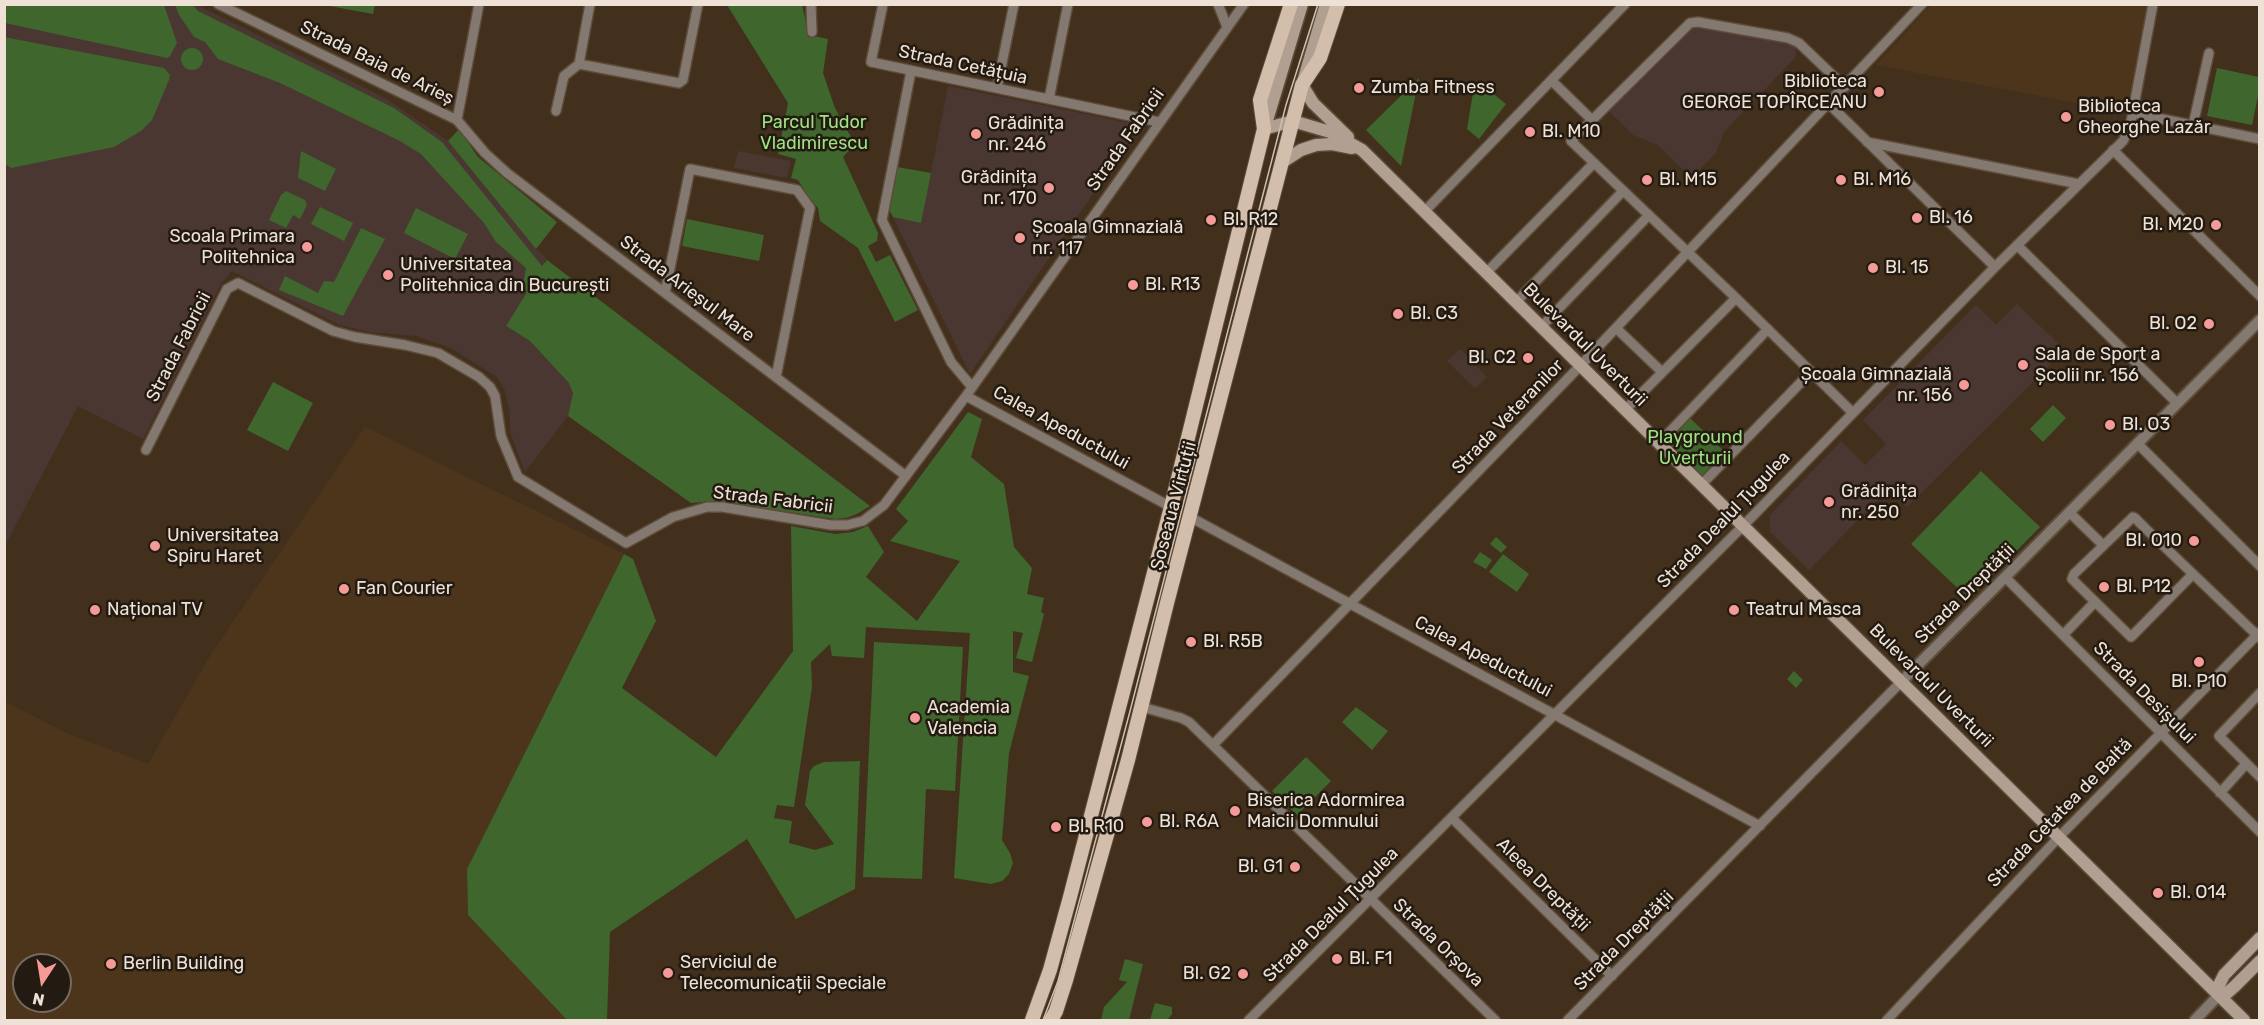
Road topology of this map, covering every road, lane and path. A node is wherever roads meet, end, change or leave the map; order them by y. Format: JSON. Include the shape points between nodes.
{"nodes":[{"id":1,"x":218,"y":4,"type":"edge"},
{"id":2,"x":479,"y":4,"type":"edge"},
{"id":3,"x":590,"y":4,"type":"edge"},
{"id":4,"x":698,"y":4,"type":"edge"},
{"id":5,"x":811,"y":4,"type":"edge"},
{"id":6,"x":883,"y":4,"type":"edge"},
{"id":7,"x":1014,"y":4,"type":"edge"},
{"id":8,"x":1068,"y":4,"type":"edge"},
{"id":9,"x":1218,"y":4,"type":"edge"},
{"id":10,"x":1244,"y":4,"type":"edge"},
{"id":11,"x":1291,"y":4,"type":"edge"},
{"id":12,"x":1302,"y":4,"type":"edge"},
{"id":13,"x":1326,"y":4,"type":"edge"},
{"id":14,"x":1338,"y":4,"type":"edge"},
{"id":15,"x":1625,"y":4,"type":"edge"},
{"id":16,"x":2153,"y":4,"type":"edge"},
{"id":17,"x":1920,"y":5,"type":"edge"},
{"id":18,"x":1227,"y":27,"type":"junction"},
{"id":19,"x":812,"y":32,"type":"dead end"},
{"id":20,"x":2209,"y":53,"type":"dead end"},
{"id":21,"x":579,"y":64,"type":"junction"},
{"id":22,"x":911,"y":71,"type":"junction"},
{"id":23,"x":1552,"y":81,"type":"junction"},
{"id":24,"x":1302,"y":85,"type":"junction"},
{"id":25,"x":1845,"y":87,"type":"junction"},
{"id":26,"x":997,"y":88,"type":"junction"},
{"id":27,"x":1049,"y":99,"type":"junction"},
{"id":28,"x":1829,"y":104,"type":"junction"},
{"id":29,"x":556,"y":111,"type":"dead end"},
{"id":30,"x":2133,"y":113,"type":"junction"},
{"id":31,"x":1591,"y":119,"type":"junction"},
{"id":32,"x":457,"y":120,"type":"junction"},
{"id":33,"x":1293,"y":121,"type":"junction"},
{"id":34,"x":1159,"y":122,"type":"junction"},
{"id":35,"x":2193,"y":125,"type":"junction"},
{"id":36,"x":1264,"y":129,"type":"junction"},
{"id":37,"x":2259,"y":139,"type":"edge"},
{"id":38,"x":1867,"y":142,"type":"junction"},
{"id":39,"x":1362,"y":150,"type":"junction"},
{"id":40,"x":2113,"y":150,"type":"junction"},
{"id":41,"x":1594,"y":163,"type":"junction"},
{"id":42,"x":1281,"y":164,"type":"junction"},
{"id":43,"x":2079,"y":184,"type":"junction"},
{"id":44,"x":1623,"y":191,"type":"junction"},
{"id":45,"x":1424,"y":212,"type":"junction"},
{"id":46,"x":1649,"y":215,"type":"junction"},
{"id":47,"x":2017,"y":245,"type":"junction"},
{"id":48,"x":1687,"y":252,"type":"junction"},
{"id":49,"x":1995,"y":267,"type":"junction"},
{"id":50,"x":1486,"y":273,"type":"junction"},
{"id":51,"x":665,"y":293,"type":"junction"},
{"id":52,"x":2259,"y":296,"type":"edge"},
{"id":53,"x":1736,"y":298,"type":"junction"},
{"id":54,"x":1516,"y":302,"type":"junction"},
{"id":55,"x":2259,"y":320,"type":"edge"},
{"id":56,"x":1541,"y":327,"type":"junction"},
{"id":57,"x":1616,"y":328,"type":"junction"},
{"id":58,"x":1768,"y":329,"type":"junction"},
{"id":59,"x":1581,"y":366,"type":"junction"},
{"id":60,"x":1662,"y":372,"type":"junction"},
{"id":61,"x":1811,"y":372,"type":"junction"},
{"id":62,"x":776,"y":377,"type":"junction"},
{"id":63,"x":972,"y":387,"type":"junction"},
{"id":64,"x":966,"y":396,"type":"junction"},
{"id":65,"x":2177,"y":403,"type":"junction"},
{"id":66,"x":1625,"y":410,"type":"junction"},
{"id":67,"x":1852,"y":412,"type":"junction"},
{"id":68,"x":1659,"y":443,"type":"junction"},
{"id":69,"x":2137,"y":443,"type":"junction"},
{"id":70,"x":146,"y":450,"type":"dead end"},
{"id":71,"x":906,"y":476,"type":"junction"},
{"id":72,"x":1701,"y":485,"type":"junction"},
{"id":73,"x":1171,"y":507,"type":"junction"},
{"id":74,"x":2069,"y":512,"type":"junction"},
{"id":75,"x":1190,"y":518,"type":"junction"},
{"id":76,"x":1743,"y":526,"type":"junction"},
{"id":77,"x":2103,"y":545,"type":"junction"},
{"id":78,"x":2259,"y":566,"type":"edge"},
{"id":79,"x":2193,"y":574,"type":"junction"},
{"id":80,"x":2005,"y":577,"type":"junction"},
{"id":81,"x":2095,"y":602,"type":"junction"},
{"id":82,"x":1350,"y":604,"type":"junction"},
{"id":83,"x":2063,"y":635,"type":"junction"},
{"id":84,"x":2258,"y":635,"type":"edge"},
{"id":85,"x":1901,"y":682,"type":"junction"},
{"id":86,"x":2259,"y":693,"type":"edge"},
{"id":87,"x":1142,"y":707,"type":"junction"},
{"id":88,"x":1555,"y":714,"type":"junction"},
{"id":89,"x":2161,"y":733,"type":"junction"},
{"id":90,"x":1213,"y":745,"type":"junction"},
{"id":91,"x":2247,"y":764,"type":"junction"},
{"id":92,"x":2259,"y":777,"type":"edge"},
{"id":93,"x":2220,"y":793,"type":"junction"},
{"id":94,"x":1452,"y":818,"type":"junction"},
{"id":95,"x":1760,"y":826,"type":"junction"},
{"id":96,"x":2259,"y":832,"type":"edge"},
{"id":97,"x":2059,"y":837,"type":"junction"},
{"id":98,"x":1370,"y":900,"type":"junction"},
{"id":99,"x":2259,"y":939,"type":"edge"},
{"id":100,"x":2259,"y":961,"type":"edge"},
{"id":101,"x":1612,"y":976,"type":"junction"},
{"id":102,"x":2219,"y":995,"type":"junction"},
{"id":103,"x":1032,"y":1020,"type":"edge"},
{"id":104,"x":1051,"y":1020,"type":"edge"},
{"id":105,"x":1250,"y":1020,"type":"edge"},
{"id":106,"x":1495,"y":1020,"type":"edge"},
{"id":107,"x":1568,"y":1020,"type":"edge"},
{"id":108,"x":1887,"y":1020,"type":"edge"},
{"id":109,"x":2195,"y":1020,"type":"edge"},
{"id":110,"x":2244,"y":1020,"type":"edge"}],
"edges":[{"from":1,"to":32,"type":"street","name":"Strada Baia de Arieș"},
{"from":2,"to":32,"type":"street"},
{"from":3,"to":21,"type":"street"},
{"from":4,"to":21,"type":"street","via":[[683,81]]},
{"from":5,"to":19,"type":"street"},
{"from":6,"to":22,"type":"street","name":"Strada Cetățuia","via":[[871,62]]},
{"from":7,"to":26,"type":"street"},
{"from":8,"to":27,"type":"street","name":"Strada Cetățuia"},
{"from":9,"to":18,"type":"street"},
{"from":10,"to":18,"type":"street","name":"Strada Fabricii"},
{"from":11,"to":36,"type":"main road","name":"Șoseaua Virtuții","via":[[1260,100]]},
{"from":12,"to":36,"type":"main road"},
{"from":13,"to":24,"type":"main road"},
{"from":14,"to":24,"type":"main road","name":"Șoseaua Virtuții","via":[[1320,58]]},
{"from":15,"to":23,"type":"street"},
{"from":16,"to":30,"type":"street","name":"Strada Dealul Țugulea"},
{"from":17,"to":25,"type":"street","name":"Strada Veteranilor"},
{"from":18,"to":34,"type":"street","name":"Strada Fabricii"},
{"from":20,"to":35,"type":"street"},
{"from":21,"to":29,"type":"street","via":[[564,76]]},
{"from":22,"to":26,"type":"street","name":"Strada Cetățuia"},
{"from":22,"to":63,"type":"street","via":[[882,220],[951,362]]},
{"from":23,"to":31,"type":"street"},
{"from":23,"to":45,"type":"street"},
{"from":24,"to":33,"type":"main road","name":"Șoseaua Virtuții"},
{"from":24,"to":39,"type":"main road","via":[[1313,103]]},
{"from":25,"to":28,"type":"street","name":"Strada Veteranilor"},
{"from":25,"to":31,"type":"street","via":[[1799,43],[1788,38],[1690,23]]},
{"from":26,"to":27,"type":"street","name":"Strada Cetățuia"},
{"from":27,"to":34,"type":"street","name":"Strada Cetățuia"},
{"from":28,"to":38,"type":"street"},
{"from":28,"to":48,"type":"street","name":"Strada Veteranilor"},
{"from":30,"to":35,"type":"street"},
{"from":30,"to":40,"type":"street","name":"Strada Dealul Țugulea","via":[[2127,134]]},
{"from":31,"to":41,"type":"street","via":[[1571,141]]},
{"from":32,"to":51,"type":"street","name":"Strada Arieșul Mare","via":[[507,173]]},
{"from":33,"to":36,"type":"main road"},
{"from":33,"to":39,"type":"main road","name":"Bulevardul Uverturii","via":[[1330,132]]},
{"from":33,"to":42,"type":"main road","name":"Șoseaua Virtuții"},
{"from":34,"to":63,"type":"street","name":"Strada Fabricii"},
{"from":35,"to":37,"type":"street"},
{"from":36,"to":73,"type":"main road","name":"Șoseaua Virtuții"},
{"from":38,"to":43,"type":"street"},
{"from":38,"to":49,"type":"street"},
{"from":39,"to":42,"type":"main road","via":[[1316,145]]},
{"from":39,"to":45,"type":"main road","name":"Bulevardul Uverturii"},
{"from":40,"to":43,"type":"street","name":"Strada Dealul Țugulea"},
{"from":40,"to":52,"type":"street"},
{"from":41,"to":44,"type":"street"},
{"from":41,"to":50,"type":"street"},
{"from":42,"to":75,"type":"main road","name":"Șoseaua Virtuții"},
{"from":43,"to":47,"type":"street","name":"Strada Dealul Țugulea"},
{"from":44,"to":46,"type":"street"},
{"from":44,"to":54,"type":"street"},
{"from":45,"to":50,"type":"main road","name":"Bulevardul Uverturii"},
{"from":46,"to":48,"type":"street"},
{"from":46,"to":56,"type":"street"},
{"from":47,"to":49,"type":"street","name":"Strada Dealul Țugulea"},
{"from":47,"to":65,"type":"street"},
{"from":48,"to":53,"type":"street"},
{"from":48,"to":57,"type":"street","name":"Strada Veteranilor"},
{"from":49,"to":67,"type":"street","name":"Strada Dealul Țugulea"},
{"from":50,"to":54,"type":"main road","name":"Bulevardul Uverturii"},
{"from":51,"to":62,"type":"street","name":"Strada Arieșul Mare"},
{"from":51,"to":62,"type":"street","via":[[690,169],[797,190],[810,208]]},
{"from":53,"to":58,"type":"street"},
{"from":53,"to":60,"type":"street"},
{"from":54,"to":56,"type":"main road","name":"Bulevardul Uverturii"},
{"from":55,"to":65,"type":"street","name":"Strada Dreptății"},
{"from":56,"to":59,"type":"main road","name":"Bulevardul Uverturii"},
{"from":57,"to":59,"type":"street","name":"Strada Veteranilor"},
{"from":57,"to":60,"type":"street"},
{"from":58,"to":61,"type":"street"},
{"from":58,"to":68,"type":"street"},
{"from":59,"to":66,"type":"main road","name":"Bulevardul Uverturii"},
{"from":59,"to":82,"type":"street","name":"Strada Veteranilor"},
{"from":60,"to":66,"type":"street"},
{"from":61,"to":67,"type":"street"},
{"from":61,"to":72,"type":"street"},
{"from":62,"to":71,"type":"street","name":"Strada Arieșul Mare"},
{"from":63,"to":64,"type":"street","name":"Strada Fabricii"},
{"from":64,"to":71,"type":"street","name":"Strada Fabricii"},
{"from":64,"to":73,"type":"street","name":"Calea Apeductului"},
{"from":65,"to":69,"type":"street","name":"Strada Dreptății"},
{"from":66,"to":68,"type":"main road","name":"Bulevardul Uverturii"},
{"from":67,"to":76,"type":"street","name":"Strada Dealul Țugulea"},
{"from":68,"to":72,"type":"main road","name":"Bulevardul Uverturii"},
{"from":69,"to":74,"type":"street","name":"Strada Dreptății"},
{"from":69,"to":78,"type":"street"},
{"from":70,"to":71,"type":"street","name":"Strada Fabricii","via":[[227,289],[238,283],[333,331],[438,353],[478,377],[495,396],[501,436],[518,477],[626,543],[673,517],[707,507],[831,525],[855,524],[879,511]]},
{"from":72,"to":76,"type":"main road","name":"Bulevardul Uverturii"},
{"from":73,"to":103,"type":"main road","name":"Șoseaua Virtuții","via":[[1070,897]]},
{"from":74,"to":77,"type":"street"},
{"from":74,"to":80,"type":"street","name":"Strada Dreptății"},
{"from":75,"to":82,"type":"street","name":"Calea Apeductului"},
{"from":75,"to":87,"type":"main road","name":"Șoseaua Virtuții"},
{"from":76,"to":85,"type":"main road","name":"Bulevardul Uverturii"},
{"from":76,"to":88,"type":"street","name":"Strada Dealul Țugulea"},
{"from":77,"to":79,"type":"street","via":[[2133,517]]},
{"from":77,"to":81,"type":"street","via":[[2072,577]]},
{"from":79,"to":81,"type":"street","via":[[2131,637]]},
{"from":79,"to":84,"type":"street"},
{"from":80,"to":83,"type":"street","name":"Strada Desișului"},
{"from":80,"to":85,"type":"street","name":"Strada Dreptății"},
{"from":81,"to":83,"type":"street"},
{"from":82,"to":88,"type":"street","name":"Calea Apeductului"},
{"from":82,"to":90,"type":"street","name":"Strada Veteranilor"},
{"from":83,"to":89,"type":"street","name":"Strada Desișului"},
{"from":84,"to":89,"type":"street","name":"Strada Cetatea de Baltă"},
{"from":85,"to":95,"type":"street","name":"Strada Dreptății"},
{"from":85,"to":97,"type":"main road","name":"Bulevardul Uverturii"},
{"from":86,"to":91,"type":"street","via":[[2219,736]]},
{"from":87,"to":90,"type":"street","name":"Strada Orșova","via":[[1186,719]]},
{"from":87,"to":104,"type":"main road","name":"Șoseaua Virtuții","via":[[1066,980]]},
{"from":88,"to":94,"type":"street","name":"Strada Dealul Țugulea"},
{"from":88,"to":95,"type":"street","name":"Calea Apeductului"},
{"from":89,"to":93,"type":"street","name":"Strada Desișului"},
{"from":89,"to":97,"type":"street","name":"Strada Cetatea de Baltă"},
{"from":90,"to":98,"type":"street","name":"Strada Orșova"},
{"from":91,"to":92,"type":"street"},
{"from":91,"to":93,"type":"street"},
{"from":93,"to":96,"type":"street","name":"Strada Desișului"},
{"from":94,"to":98,"type":"street","name":"Strada Dealul Țugulea"},
{"from":94,"to":101,"type":"street","name":"Aleea Dreptății"},
{"from":95,"to":101,"type":"street","name":"Strada Dreptății"},
{"from":97,"to":102,"type":"main road","name":"Bulevardul Uverturii"},
{"from":97,"to":108,"type":"street","name":"Strada Cetatea de Baltă"},
{"from":98,"to":105,"type":"street","name":"Strada Dealul Țugulea"},
{"from":98,"to":106,"type":"street","name":"Strada Orșova"},
{"from":99,"to":102,"type":"main road","via":[[2224,975]]},
{"from":100,"to":102,"type":"main road","via":[[2235,987]]},
{"from":101,"to":107,"type":"street","name":"Strada Dreptății"},
{"from":102,"to":109,"type":"street"},
{"from":102,"to":110,"type":"main road","name":"Bulevardul Uverturii"}]}
